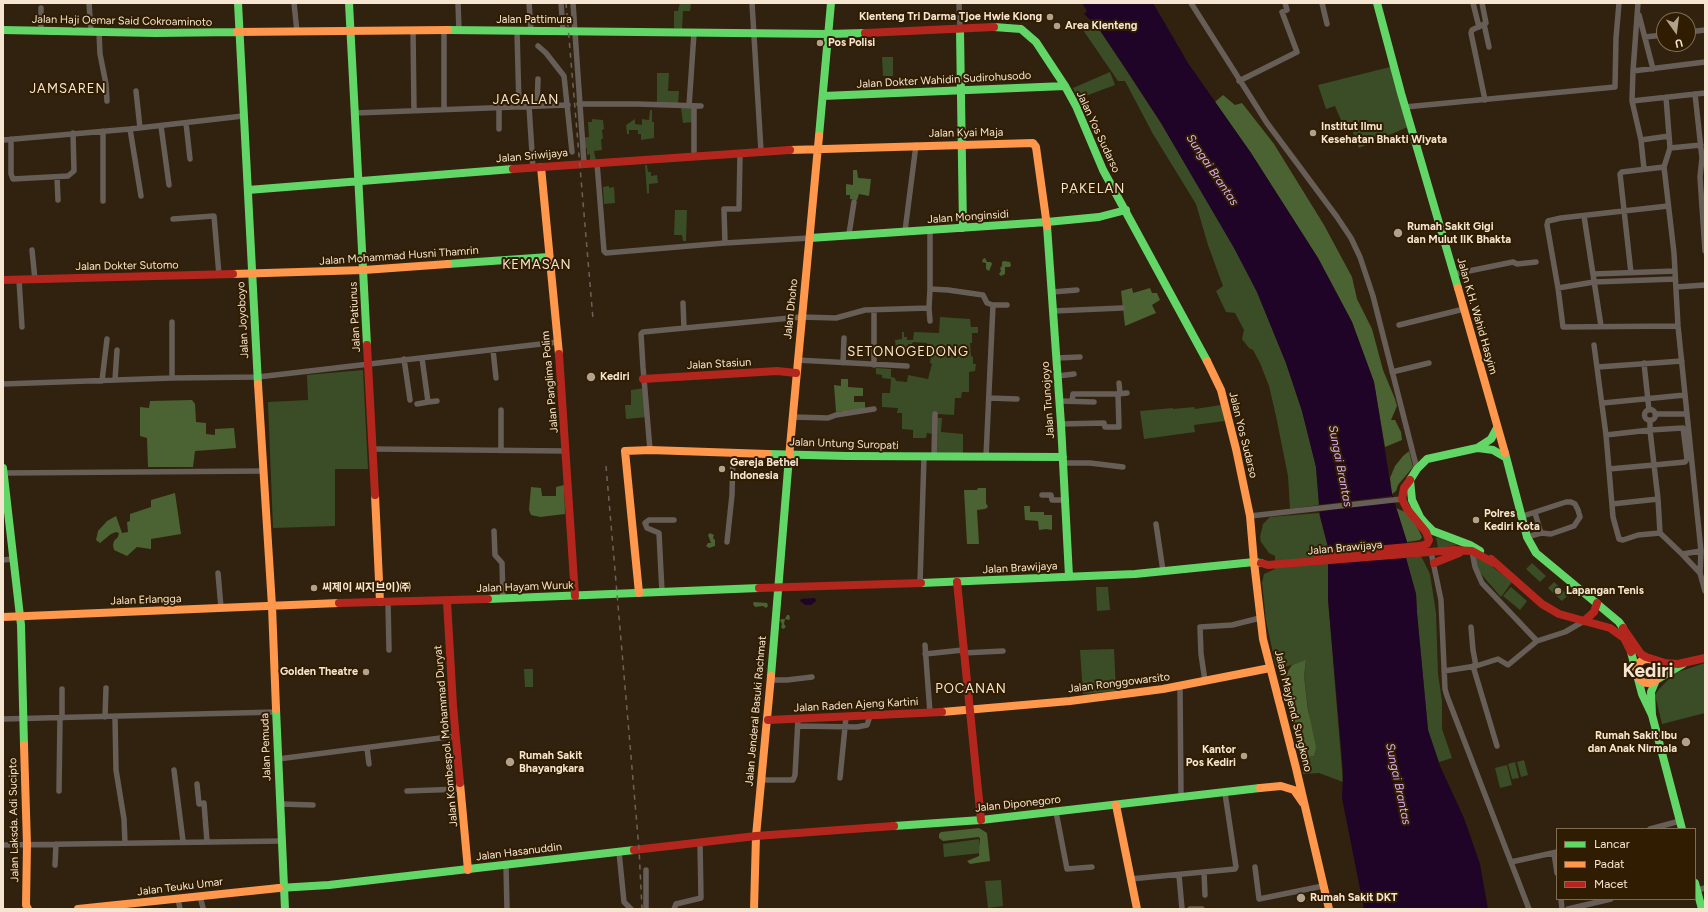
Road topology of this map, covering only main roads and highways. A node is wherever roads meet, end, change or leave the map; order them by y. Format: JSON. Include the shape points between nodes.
{"nodes":[{"id":1,"x":238,"y":3,"type":"edge"},
{"id":2,"x":349,"y":3,"type":"edge"},
{"id":3,"x":831,"y":3,"type":"edge"},
{"id":4,"x":1376,"y":3,"type":"edge"},
{"id":5,"x":3,"y":30,"type":"edge"},
{"id":6,"x":960,"y":30,"type":"junction"},
{"id":7,"x":350,"y":31,"type":"junction"},
{"id":8,"x":240,"y":33,"type":"junction"},
{"id":9,"x":829,"y":34,"type":"junction"},
{"id":10,"x":1065,"y":86,"type":"junction"},
{"id":11,"x":960,"y":91,"type":"junction"},
{"id":12,"x":823,"y":96,"type":"junction"},
{"id":13,"x":962,"y":144,"type":"junction"},
{"id":14,"x":818,"y":148,"type":"junction"},
{"id":15,"x":537,"y":167,"type":"junction"},
{"id":16,"x":359,"y":181,"type":"junction"},
{"id":17,"x":248,"y":190,"type":"junction"},
{"id":18,"x":1126,"y":210,"type":"junction"},
{"id":19,"x":1047,"y":222,"type":"junction"},
{"id":20,"x":963,"y":228,"type":"junction"},
{"id":21,"x":810,"y":238,"type":"junction"},
{"id":22,"x":549,"y":257,"type":"junction"},
{"id":23,"x":364,"y":270,"type":"junction"},
{"id":24,"x":251,"y":275,"type":"junction"},
{"id":25,"x":3,"y":280,"type":"edge"},
{"id":26,"x":796,"y":372,"type":"junction"},
{"id":27,"x":643,"y":379,"type":"road end"},
{"id":28,"x":1497,"y":428,"type":"junction"},
{"id":29,"x":1477,"y":448,"type":"junction"},
{"id":30,"x":789,"y":454,"type":"junction"},
{"id":31,"x":1505,"y":457,"type":"junction"},
{"id":32,"x":1063,"y":460,"type":"junction"},
{"id":33,"x":3,"y":468,"type":"edge"},
{"id":34,"x":3,"y":473,"type":"edge"},
{"id":35,"x":1410,"y":480,"type":"junction"},
{"id":36,"x":1250,"y":516,"type":"joint"},
{"id":37,"x":1420,"y":549,"type":"junction"},
{"id":38,"x":1470,"y":551,"type":"junction"},
{"id":39,"x":1258,"y":562,"type":"junction"},
{"id":40,"x":1434,"y":563,"type":"road end"},
{"id":41,"x":1494,"y":563,"type":"junction"},
{"id":42,"x":1069,"y":576,"type":"junction"},
{"id":43,"x":957,"y":582,"type":"junction"},
{"id":44,"x":779,"y":587,"type":"junction"},
{"id":45,"x":639,"y":593,"type":"junction"},
{"id":46,"x":575,"y":596,"type":"junction"},
{"id":47,"x":447,"y":601,"type":"junction"},
{"id":48,"x":384,"y":602,"type":"junction"},
{"id":49,"x":1597,"y":603,"type":"junction"},
{"id":50,"x":272,"y":606,"type":"junction"},
{"id":51,"x":20,"y":616,"type":"junction"},
{"id":52,"x":3,"y":617,"type":"edge"},
{"id":53,"x":1584,"y":621,"type":"junction"},
{"id":54,"x":1705,"y":658,"type":"edge"},
{"id":55,"x":1652,"y":660,"type":"junction"},
{"id":56,"x":1688,"y":662,"type":"junction"},
{"id":57,"x":1270,"y":668,"type":"junction"},
{"id":58,"x":1637,"y":674,"type":"junction"},
{"id":59,"x":1656,"y":680,"type":"junction"},
{"id":60,"x":969,"y":710,"type":"junction"},
{"id":61,"x":1652,"y":715,"type":"junction"},
{"id":62,"x":768,"y":720,"type":"junction"},
{"id":63,"x":1296,"y":768,"type":"junction"},
{"id":64,"x":1281,"y":786,"type":"junction"},
{"id":65,"x":1303,"y":803,"type":"junction"},
{"id":66,"x":1116,"y":805,"type":"junction"},
{"id":67,"x":981,"y":820,"type":"junction"},
{"id":68,"x":1682,"y":828,"type":"edge"},
{"id":69,"x":756,"y":836,"type":"junction"},
{"id":70,"x":468,"y":870,"type":"junction"},
{"id":71,"x":1699,"y":887,"type":"edge"},
{"id":72,"x":284,"y":888,"type":"junction"},
{"id":73,"x":142,"y":906,"type":"edge"},
{"id":74,"x":110,"y":908,"type":"edge"},
{"id":75,"x":28,"y":909,"type":"edge"},
{"id":76,"x":78,"y":909,"type":"edge"},
{"id":77,"x":285,"y":909,"type":"edge"},
{"id":78,"x":754,"y":909,"type":"edge"},
{"id":79,"x":1137,"y":909,"type":"edge"},
{"id":80,"x":1329,"y":909,"type":"edge"},
{"id":81,"x":1702,"y":909,"type":"edge"}],
"edges":[{"from":1,"to":8,"type":"main road","name":"Jalan Joyoboyo"},
{"from":2,"to":7,"type":"main road","name":"Jalan Patiunus"},
{"from":3,"to":9,"type":"main road","name":"Jalan Dhoho"},
{"from":4,"to":28,"type":"main road","name":"Jalan K.H. Wahid Hasyim"},
{"from":5,"to":8,"type":"main road","name":"Jalan Haji Oemar Said Cokroaminoto"},
{"from":6,"to":9,"type":"main road","name":"Jalan Yos Sudarso"},
{"from":6,"to":10,"type":"main road","name":"Jalan Yos Sudarso","via":[[1006,28],[1025,32],[1036,42]]},
{"from":6,"to":11,"type":"main road"},
{"from":7,"to":8,"type":"main road","name":"Jalan Pattimura"},
{"from":7,"to":9,"type":"main road","name":"Jalan Pattimura"},
{"from":7,"to":16,"type":"main road","name":"Jalan Patiunus"},
{"from":8,"to":17,"type":"main road","name":"Jalan Joyoboyo"},
{"from":9,"to":12,"type":"main road","name":"Jalan Dhoho"},
{"from":10,"to":11,"type":"main road","name":"Jalan Dokter Wahidin Sudirohusodo"},
{"from":10,"to":18,"type":"main road","name":"Jalan Yos Sudarso","via":[[1076,106],[1102,170]]},
{"from":11,"to":12,"type":"main road","name":"Jalan Dokter Wahidin Sudirohusodo"},
{"from":11,"to":13,"type":"main road"},
{"from":12,"to":14,"type":"main road","name":"Jalan Dhoho"},
{"from":13,"to":14,"type":"main road","name":"Jalan Kyai Maja"},
{"from":13,"to":19,"type":"main road","name":"Jalan Kyai Maja","via":[[1035,145]]},
{"from":13,"to":20,"type":"main road"},
{"from":14,"to":15,"type":"main road","name":"Jalan Sriwijaya"},
{"from":14,"to":21,"type":"main road","name":"Jalan Dhoho"},
{"from":15,"to":16,"type":"main road","name":"Jalan Sriwijaya"},
{"from":15,"to":22,"type":"main road","name":"Jalan Panglima Polim"},
{"from":16,"to":17,"type":"main road","name":"Jalan Sriwijaya"},
{"from":16,"to":23,"type":"main road","name":"Jalan Patiunus"},
{"from":17,"to":24,"type":"main road","name":"Jalan Joyoboyo"},
{"from":18,"to":19,"type":"main road","name":"Jalan Monginsidi","via":[[1099,217]]},
{"from":18,"to":36,"type":"main road","name":"Jalan Yos Sudarso","via":[[1221,390]]},
{"from":19,"to":20,"type":"main road","name":"Jalan Monginsidi"},
{"from":19,"to":32,"type":"main road","name":"Jalan Trunojoyo"},
{"from":20,"to":21,"type":"main road","name":"Jalan Monginsidi"},
{"from":21,"to":26,"type":"main road","name":"Jalan Dhoho"},
{"from":22,"to":23,"type":"main road","name":"Jalan Mohammad Husni Thamrin"},
{"from":22,"to":46,"type":"main road","name":"Jalan Panglima Polim","via":[[558,342]]},
{"from":23,"to":24,"type":"main road","name":"Jalan Mohammad Husni Thamrin"},
{"from":23,"to":48,"type":"main road","name":"Jalan Patiunus"},
{"from":24,"to":25,"type":"main road","name":"Jalan Dokter Sutomo"},
{"from":24,"to":50,"type":"main road","name":"Jalan Joyoboyo"},
{"from":26,"to":27,"type":"main road","name":"Jalan Stasiun"},
{"from":26,"to":30,"type":"main road","name":"Jalan Dhoho"},
{"from":28,"to":29,"type":"main road","via":[[1486,444]]},
{"from":28,"to":31,"type":"main road","name":"Jalan K.H. Wahid Hasyim"},
{"from":29,"to":31,"type":"main road","via":[[1493,450]]},
{"from":29,"to":35,"type":"main road","via":[[1434,457],[1423,462]]},
{"from":30,"to":32,"type":"main road","name":"Jalan Untung Suropati"},
{"from":30,"to":44,"type":"main road","name":"Jalan Dhoho"},
{"from":30,"to":45,"type":"main road","name":"Jalan Untung Suropati","via":[[625,451]]},
{"from":31,"to":49,"type":"main road","name":"Jalan K.H. Wahid Hasyim","via":[[1520,517],[1536,553]]},
{"from":32,"to":42,"type":"main road","name":"Jalan Trunojoyo"},
{"from":33,"to":34,"type":"main road","name":"Jalan Laksda. Adi Sucipto"},
{"from":34,"to":51,"type":"main road","name":"Jalan Laksda. Adi Sucipto"},
{"from":35,"to":37,"type":"main road","via":[[1404,488],[1402,498],[1429,540]]},
{"from":35,"to":41,"type":"main road","via":[[1412,500],[1420,517],[1429,527],[1485,553]]},
{"from":36,"to":39,"type":"main road","name":"Jalan Mayjend. Sungkono"},
{"from":37,"to":38,"type":"main road","name":"Jalan Brawijaya","via":[[1431,552]]},
{"from":37,"to":39,"type":"main road","name":"Jalan Brawijaya","via":[[1275,562],[1268,565]]},
{"from":38,"to":40,"type":"main road"},
{"from":38,"to":41,"type":"main road"},
{"from":39,"to":42,"type":"main road","name":"Jalan Brawijaya","via":[[1163,572]]},
{"from":39,"to":57,"type":"main road","name":"Jalan Mayjend. Sungkono","via":[[1260,618]]},
{"from":41,"to":53,"type":"main road","via":[[1542,604],[1559,614]]},
{"from":42,"to":43,"type":"main road","name":"Jalan Brawijaya"},
{"from":43,"to":44,"type":"main road","name":"Jalan Brawijaya"},
{"from":43,"to":60,"type":"main road"},
{"from":44,"to":45,"type":"main road","name":"Jalan Hayam Wuruk"},
{"from":44,"to":62,"type":"main road","name":"Jalan Jenderal Basuki Rachmat"},
{"from":45,"to":46,"type":"main road","name":"Jalan Hayam Wuruk"},
{"from":46,"to":47,"type":"main road","name":"Jalan Hayam Wuruk"},
{"from":47,"to":48,"type":"main road","name":"Jalan Hayam Wuruk"},
{"from":47,"to":70,"type":"main road","name":"Jalan Kombespol. Mohammad Duryat","via":[[453,706]]},
{"from":48,"to":50,"type":"main road","name":"Jalan Hayam Wuruk"},
{"from":49,"to":53,"type":"main road","via":[[1594,612]]},
{"from":49,"to":55,"type":"main road","name":"Jalan K.H. Wahid Hasyim","via":[[1619,622],[1641,654]]},
{"from":50,"to":51,"type":"main road","name":"Jalan Erlangga"},
{"from":50,"to":72,"type":"main road","name":"Jalan Pemuda"},
{"from":51,"to":52,"type":"main road","name":"Jalan Erlangga"},
{"from":51,"to":75,"type":"main road","name":"Jalan Laksda. Adi Sucipto"},
{"from":53,"to":58,"type":"main road","via":[[1610,628],[1624,638]]},
{"from":54,"to":56,"type":"main road"},
{"from":55,"to":56,"type":"main road","via":[[1665,663]]},
{"from":55,"to":58,"type":"main road","via":[[1640,662]]},
{"from":55,"to":59,"type":"main road","via":[[1660,668],[1660,675]]},
{"from":56,"to":59,"type":"main road"},
{"from":57,"to":60,"type":"main road","name":"Jalan Ronggowarsito","via":[[1180,686],[1077,700]]},
{"from":57,"to":63,"type":"main road","name":"Jalan Mayjend. Sungkono"},
{"from":58,"to":59,"type":"main road","via":[[1645,683]]},
{"from":58,"to":61,"type":"main road"},
{"from":59,"to":61,"type":"main road","via":[[1651,692]]},
{"from":60,"to":62,"type":"main road","name":"Jalan Raden Ajeng Kartini","via":[[846,717],[798,723]]},
{"from":60,"to":67,"type":"main road"},
{"from":61,"to":68,"type":"main road"},
{"from":62,"to":69,"type":"main road","name":"Jalan Jenderal Basuki Rachmat"},
{"from":63,"to":64,"type":"main road","via":[[1292,779]]},
{"from":63,"to":65,"type":"main road","name":"Jalan Mayjend. Sungkono"},
{"from":64,"to":65,"type":"main road","via":[[1294,790]]},
{"from":64,"to":66,"type":"main road","name":"Jalan Diponegoro"},
{"from":65,"to":80,"type":"main road","name":"Jalan Mayjend. Sungkono"},
{"from":66,"to":67,"type":"main road","name":"Jalan Diponegoro"},
{"from":66,"to":79,"type":"main road"},
{"from":67,"to":69,"type":"main road","name":"Jalan Diponegoro"},
{"from":69,"to":70,"type":"main road","name":"Jalan Hasanuddin"},
{"from":69,"to":78,"type":"main road","name":"Jalan Jenderal Basuki Rachmat"},
{"from":70,"to":72,"type":"main road","name":"Jalan Hasanuddin"},
{"from":71,"to":81,"type":"main road"},
{"from":72,"to":73,"type":"main road","name":"Jalan Teuku Umar","via":[[200,896]]},
{"from":72,"to":77,"type":"main road","name":"Jalan Pemuda"},
{"from":73,"to":74,"type":"main road","name":"Jalan Teuku Umar"},
{"from":74,"to":76,"type":"main road","name":"Jalan Teuku Umar"}]}
